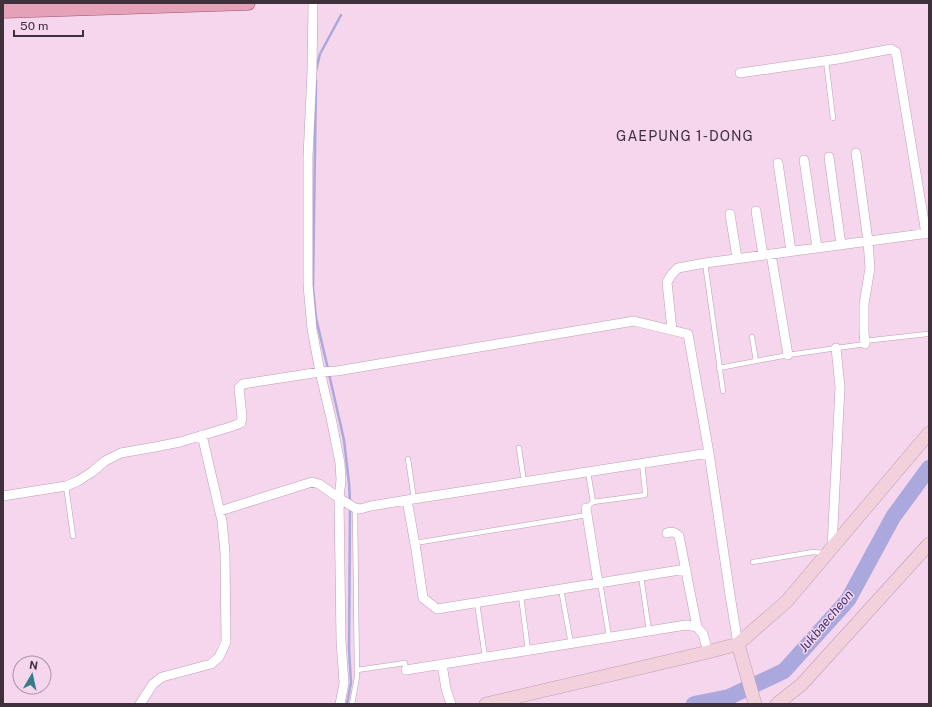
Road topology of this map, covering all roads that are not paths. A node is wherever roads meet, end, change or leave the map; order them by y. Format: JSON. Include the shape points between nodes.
{"nodes":[{"id":1,"x":248,"y":3,"type":"edge"},
{"id":2,"x":313,"y":3,"type":"edge"},
{"id":3,"x":3,"y":11,"type":"edge"},
{"id":4,"x":826,"y":61,"type":"junction"},
{"id":5,"x":740,"y":73,"type":"dead end"},
{"id":6,"x":833,"y":118,"type":"dead end"},
{"id":7,"x":856,"y":153,"type":"dead end"},
{"id":8,"x":828,"y":157,"type":"dead end"},
{"id":9,"x":804,"y":160,"type":"dead end"},
{"id":10,"x":778,"y":163,"type":"dead end"},
{"id":11,"x":756,"y":211,"type":"dead end"},
{"id":12,"x":730,"y":214,"type":"dead end"},
{"id":13,"x":927,"y":234,"type":"edge"},
{"id":14,"x":868,"y":241,"type":"junction"},
{"id":15,"x":841,"y":245,"type":"junction"},
{"id":16,"x":817,"y":248,"type":"junction"},
{"id":17,"x":791,"y":251,"type":"junction"},
{"id":18,"x":767,"y":254,"type":"junction"},
{"id":19,"x":737,"y":258,"type":"junction"},
{"id":20,"x":705,"y":262,"type":"junction"},
{"id":21,"x":672,"y":330,"type":"junction"},
{"id":22,"x":927,"y":334,"type":"dead end"},
{"id":23,"x":752,"y":337,"type":"dead end"},
{"id":24,"x":864,"y":343,"type":"junction"},
{"id":25,"x":836,"y":348,"type":"junction"},
{"id":26,"x":788,"y":356,"type":"junction"},
{"id":27,"x":756,"y":361,"type":"junction"},
{"id":28,"x":720,"y":368,"type":"junction"},
{"id":29,"x":322,"y":372,"type":"junction"},
{"id":30,"x":723,"y":391,"type":"dead end"},
{"id":31,"x":929,"y":433,"type":"edge"},
{"id":32,"x":202,"y":435,"type":"junction"},
{"id":33,"x":519,"y":448,"type":"dead end"},
{"id":34,"x":708,"y":453,"type":"junction"},
{"id":35,"x":408,"y":459,"type":"dead end"},
{"id":36,"x":642,"y":463,"type":"junction"},
{"id":37,"x":588,"y":472,"type":"junction"},
{"id":38,"x":524,"y":482,"type":"junction"},
{"id":39,"x":66,"y":486,"type":"junction"},
{"id":40,"x":3,"y":496,"type":"edge"},
{"id":41,"x":340,"y":499,"type":"junction"},
{"id":42,"x":411,"y":499,"type":"junction"},
{"id":43,"x":356,"y":508,"type":"junction"},
{"id":44,"x":589,"y":508,"type":"junction"},
{"id":45,"x":220,"y":511,"type":"junction"},
{"id":46,"x":667,"y":533,"type":"dead end"},
{"id":47,"x":73,"y":536,"type":"dead end"},
{"id":48,"x":415,"y":543,"type":"junction"},
{"id":49,"x":929,"y":544,"type":"edge"},
{"id":50,"x":830,"y":550,"type":"junction"},
{"id":51,"x":753,"y":562,"type":"dead end"},
{"id":52,"x":686,"y":569,"type":"junction"},
{"id":53,"x":641,"y":576,"type":"junction"},
{"id":54,"x":598,"y":583,"type":"junction"},
{"id":55,"x":561,"y":589,"type":"junction"},
{"id":56,"x":521,"y":596,"type":"junction"},
{"id":57,"x":477,"y":603,"type":"junction"},
{"id":58,"x":697,"y":627,"type":"junction"},
{"id":59,"x":648,"y":631,"type":"junction"},
{"id":60,"x":609,"y":637,"type":"junction"},
{"id":61,"x":571,"y":644,"type":"junction"},
{"id":62,"x":738,"y":644,"type":"junction"},
{"id":63,"x":528,"y":650,"type":"junction"},
{"id":64,"x":708,"y":652,"type":"junction"},
{"id":65,"x":485,"y":657,"type":"junction"},
{"id":66,"x":442,"y":664,"type":"junction"},
{"id":67,"x":357,"y":670,"type":"junction"},
{"id":68,"x":406,"y":670,"type":"joint"},
{"id":69,"x":140,"y":704,"type":"edge"},
{"id":70,"x":340,"y":704,"type":"edge"},
{"id":71,"x":352,"y":704,"type":"edge"},
{"id":72,"x":451,"y":704,"type":"edge"},
{"id":73,"x":486,"y":704,"type":"edge"},
{"id":74,"x":755,"y":704,"type":"edge"},
{"id":75,"x":777,"y":704,"type":"edge"}],
"edges":[{"from":1,"to":3,"type":"main road"},
{"from":2,"to":29,"type":"street","via":[[308,157],[308,285],[312,329]]},
{"from":4,"to":5,"type":"street"},
{"from":4,"to":6,"type":"lane"},
{"from":4,"to":13,"type":"street","via":[[891,49],[896,52]]},
{"from":7,"to":14,"type":"street"},
{"from":8,"to":15,"type":"street"},
{"from":9,"to":16,"type":"street"},
{"from":10,"to":17,"type":"street"},
{"from":11,"to":18,"type":"street"},
{"from":12,"to":19,"type":"street"},
{"from":13,"to":14,"type":"street"},
{"from":14,"to":15,"type":"street"},
{"from":14,"to":24,"type":"street","via":[[870,268],[864,304]]},
{"from":15,"to":16,"type":"street"},
{"from":16,"to":17,"type":"street"},
{"from":17,"to":18,"type":"street"},
{"from":18,"to":19,"type":"street"},
{"from":18,"to":26,"type":"street"},
{"from":19,"to":20,"type":"street"},
{"from":20,"to":21,"type":"street","via":[[678,268],[667,282]]},
{"from":20,"to":28,"type":"lane"},
{"from":21,"to":29,"type":"street","via":[[634,321]]},
{"from":21,"to":34,"type":"street","via":[[688,334]]},
{"from":22,"to":24,"type":"lane"},
{"from":23,"to":27,"type":"lane"},
{"from":24,"to":25,"type":"lane"},
{"from":25,"to":26,"type":"lane"},
{"from":25,"to":50,"type":"street","via":[[840,387]]},
{"from":26,"to":27,"type":"lane"},
{"from":27,"to":28,"type":"lane"},
{"from":28,"to":30,"type":"lane"},
{"from":29,"to":32,"type":"street","via":[[243,384],[239,388],[241,423]]},
{"from":29,"to":41,"type":"street","via":[[340,463]]},
{"from":31,"to":50,"type":"street"},
{"from":32,"to":39,"type":"street","via":[[155,447],[121,452],[78,481]]},
{"from":32,"to":45,"type":"street"},
{"from":33,"to":38,"type":"lane"},
{"from":34,"to":36,"type":"street"},
{"from":34,"to":62,"type":"street"},
{"from":35,"to":42,"type":"lane"},
{"from":36,"to":37,"type":"street"},
{"from":36,"to":44,"type":"lane","via":[[645,495]]},
{"from":37,"to":38,"type":"street"},
{"from":37,"to":44,"type":"lane"},
{"from":38,"to":42,"type":"street"},
{"from":39,"to":40,"type":"street"},
{"from":39,"to":47,"type":"lane"},
{"from":41,"to":43,"type":"street"},
{"from":41,"to":45,"type":"street","via":[[312,482]]},
{"from":41,"to":70,"type":"street","via":[[341,641],[344,683]]},
{"from":42,"to":43,"type":"street"},
{"from":42,"to":48,"type":"street"},
{"from":43,"to":67,"type":"lane"},
{"from":44,"to":48,"type":"lane"},
{"from":44,"to":54,"type":"street"},
{"from":45,"to":69,"type":"street","via":[[225,553],[226,642],[219,657],[211,664],[162,677],[153,684]]},
{"from":46,"to":52,"type":"street","via":[[672,531],[679,536]]},
{"from":48,"to":57,"type":"street","via":[[423,598],[437,609]]},
{"from":49,"to":75,"type":"street","via":[[802,684]]},
{"from":50,"to":51,"type":"lane"},
{"from":50,"to":62,"type":"street","via":[[786,601]]},
{"from":52,"to":53,"type":"street"},
{"from":52,"to":58,"type":"street"},
{"from":53,"to":54,"type":"street"},
{"from":53,"to":59,"type":"lane"},
{"from":54,"to":55,"type":"street"},
{"from":54,"to":60,"type":"lane"},
{"from":55,"to":56,"type":"street"},
{"from":55,"to":61,"type":"lane"},
{"from":56,"to":57,"type":"street"},
{"from":56,"to":63,"type":"lane"},
{"from":57,"to":65,"type":"lane"},
{"from":58,"to":59,"type":"street","via":[[686,625]]},
{"from":58,"to":64,"type":"street","via":[[703,634]]},
{"from":59,"to":60,"type":"street"},
{"from":60,"to":61,"type":"street"},
{"from":61,"to":63,"type":"street"},
{"from":62,"to":64,"type":"street"},
{"from":62,"to":74,"type":"street"},
{"from":63,"to":65,"type":"street"},
{"from":64,"to":73,"type":"street"},
{"from":65,"to":66,"type":"street"},
{"from":66,"to":68,"type":"street"},
{"from":66,"to":72,"type":"street"},
{"from":67,"to":68,"type":"lane","via":[[405,663]]},
{"from":67,"to":71,"type":"lane"}]}
